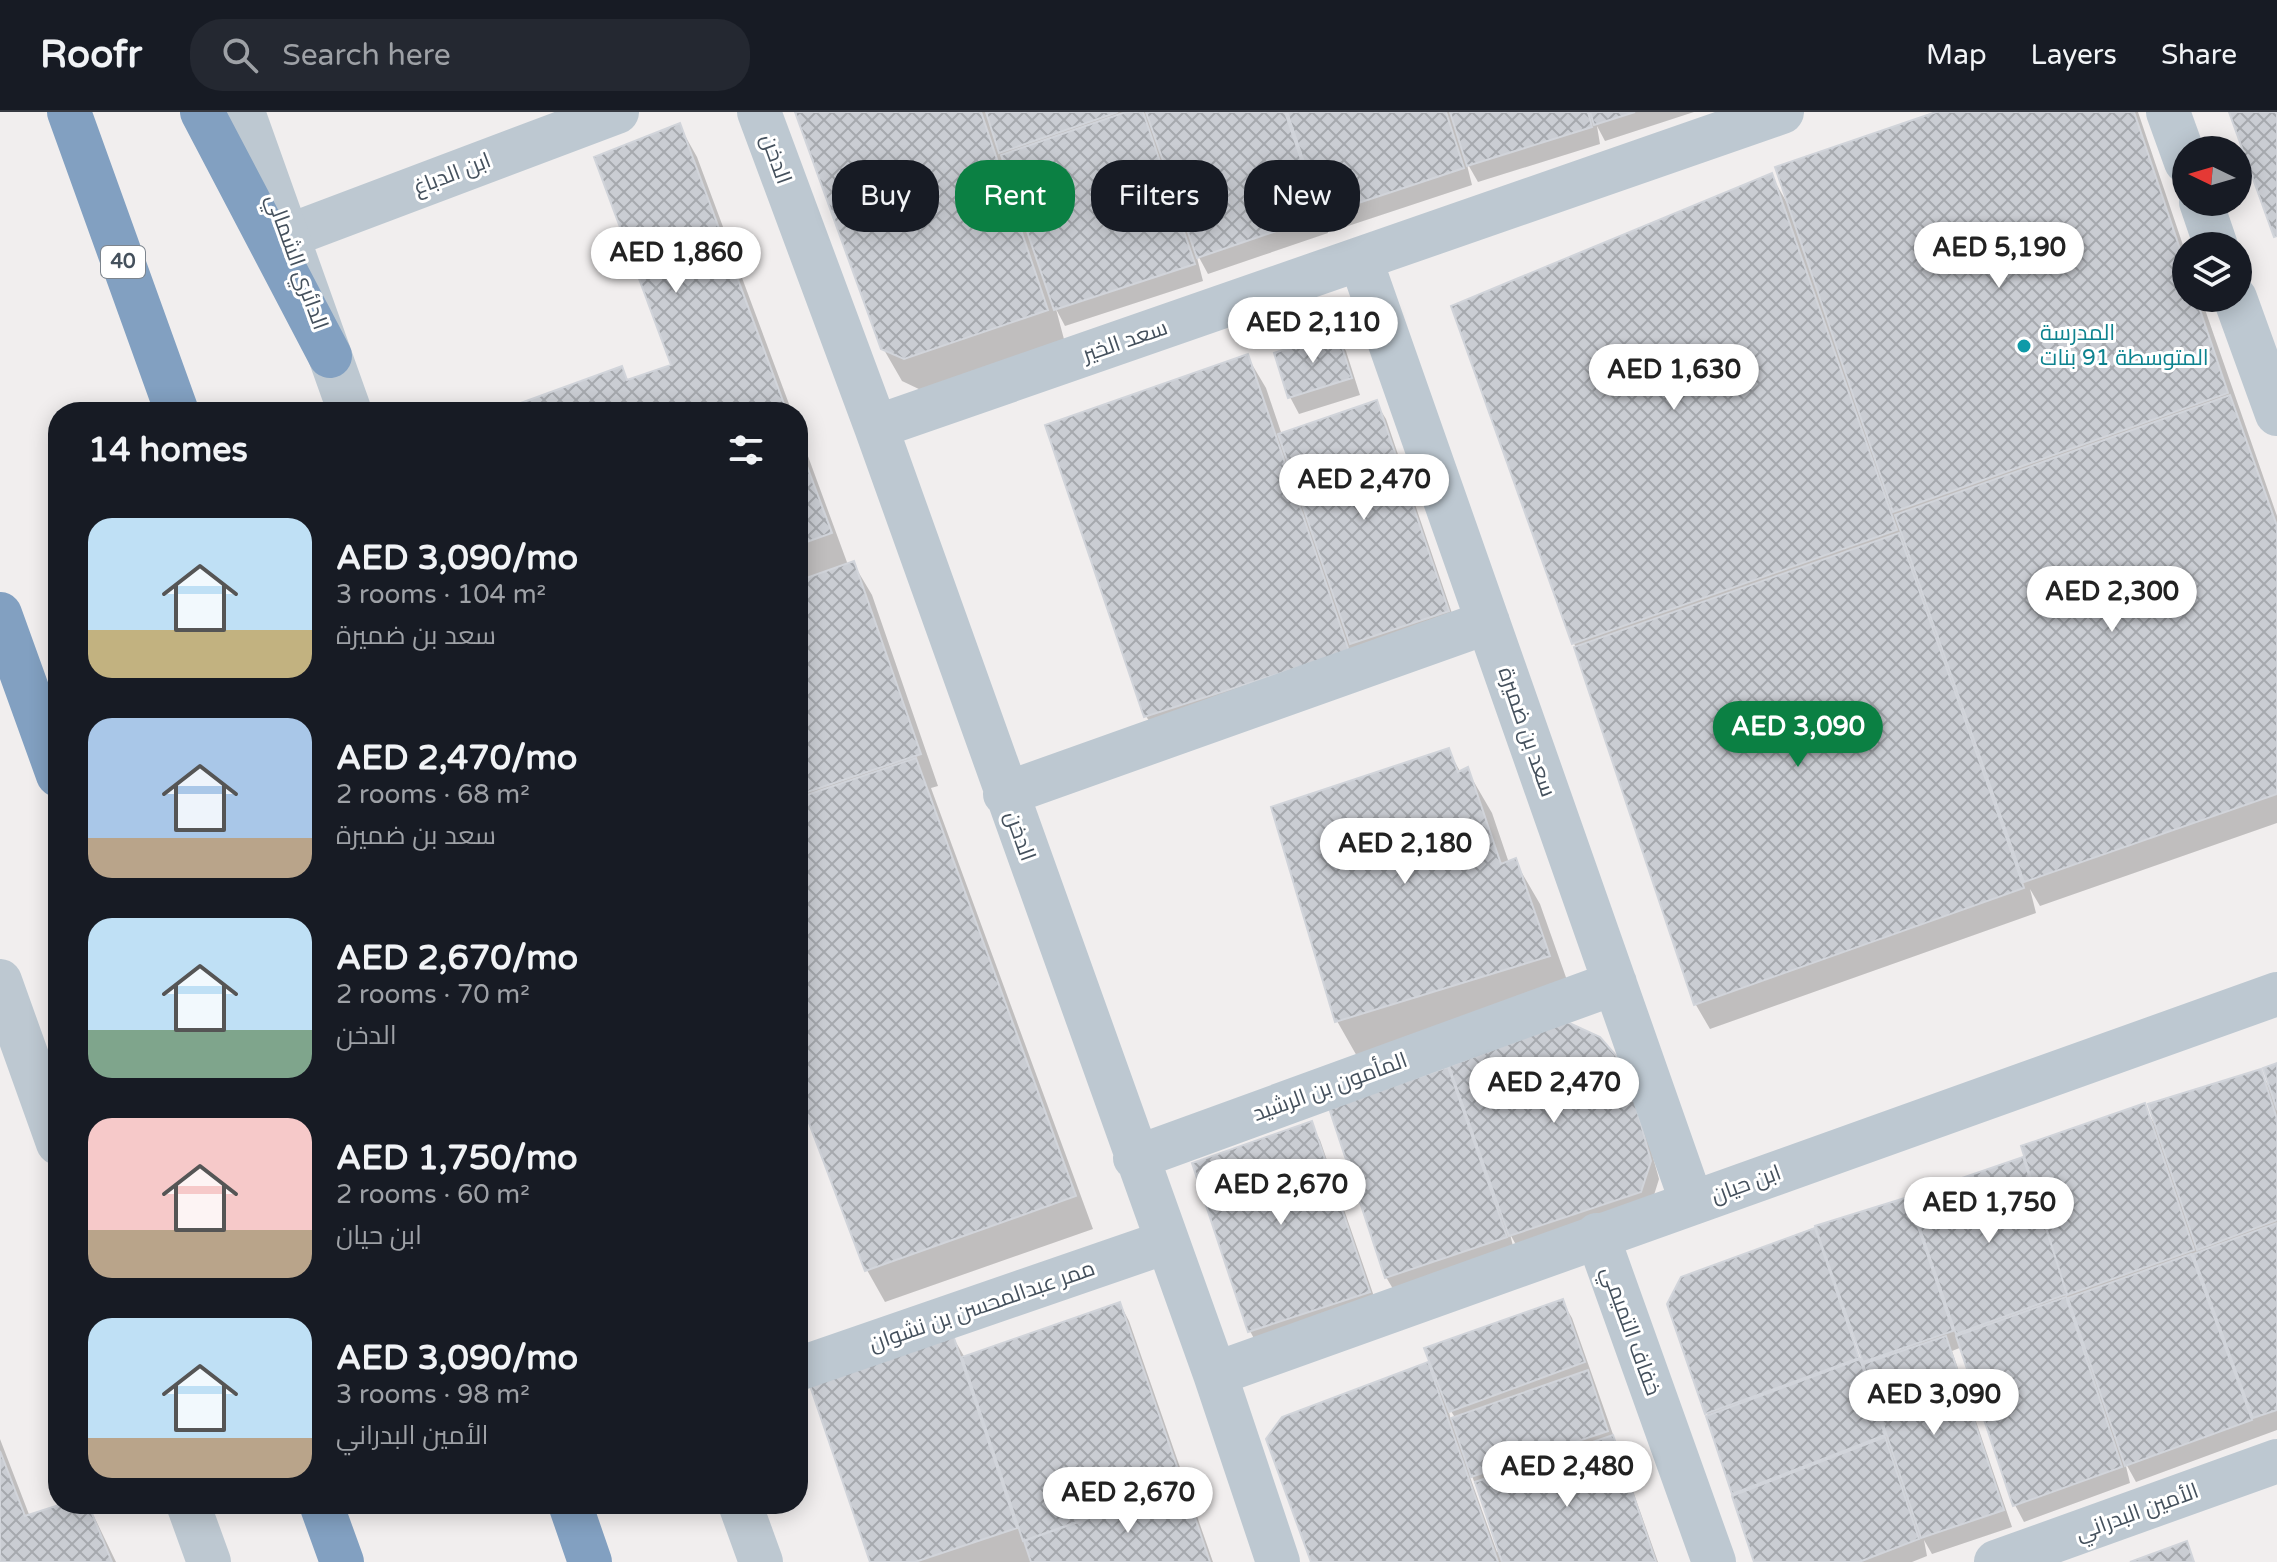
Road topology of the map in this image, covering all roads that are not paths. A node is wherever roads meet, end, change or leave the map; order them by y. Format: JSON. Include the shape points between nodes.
{"nodes":[{"id":1,"x":69,"y":112,"type":"edge"},
{"id":2,"x":202,"y":112,"type":"edge"},
{"id":3,"x":243,"y":112,"type":"edge"},
{"id":4,"x":617,"y":112,"type":"edge"},
{"id":5,"x":759,"y":112,"type":"edge"},
{"id":6,"x":1782,"y":112,"type":"edge"},
{"id":7,"x":2168,"y":112,"type":"edge"},
{"id":8,"x":2177,"y":136,"type":"edge"},
{"id":9,"x":288,"y":236,"type":"junction"},
{"id":10,"x":1361,"y":261,"type":"junction"},
{"id":11,"x":2240,"y":312,"type":"edge"},
{"id":12,"x":330,"y":356,"type":"junction"},
{"id":13,"x":173,"y":402,"type":"edge"},
{"id":14,"x":346,"y":402,"type":"edge"},
{"id":15,"x":2277,"y":414,"type":"edge"},
{"id":16,"x":876,"y":427,"type":"junction"},
{"id":17,"x":0,"y":614,"type":"edge"},
{"id":18,"x":1488,"y":622,"type":"junction"},
{"id":19,"x":48,"y":747,"type":"edge"},
{"id":20,"x":1005,"y":794,"type":"junction"},
{"id":21,"x":0,"y":981,"type":"edge"},
{"id":22,"x":1615,"y":983,"type":"junction"},
{"id":23,"x":2277,"y":994,"type":"edge"},
{"id":24,"x":48,"y":1115,"type":"edge"},
{"id":25,"x":1135,"y":1158,"type":"junction"},
{"id":26,"x":1692,"y":1203,"type":"junction"},
{"id":27,"x":1597,"y":1235,"type":"junction"},
{"id":28,"x":1166,"y":1242,"type":"junction"},
{"id":29,"x":808,"y":1366,"type":"edge"},
{"id":30,"x":1215,"y":1374,"type":"junction"},
{"id":31,"x":2277,"y":1461,"type":"edge"},
{"id":32,"x":192,"y":1514,"type":"edge"},
{"id":33,"x":325,"y":1514,"type":"edge"},
{"id":34,"x":573,"y":1514,"type":"edge"},
{"id":35,"x":744,"y":1514,"type":"edge"},
{"id":36,"x":209,"y":1562,"type":"edge"},
{"id":37,"x":342,"y":1562,"type":"edge"},
{"id":38,"x":590,"y":1562,"type":"edge"},
{"id":39,"x":761,"y":1562,"type":"edge"},
{"id":40,"x":1278,"y":1562,"type":"edge"},
{"id":41,"x":1714,"y":1562,"type":"edge"},
{"id":42,"x":1996,"y":1562,"type":"edge"}],
"edges":[{"from":1,"to":13,"type":"highway","number":"40"},
{"from":2,"to":12,"type":"highway"},
{"from":3,"to":9,"type":"street","name":"الدائري الشمالي"},
{"from":4,"to":9,"type":"street","name":"ابن الدباغ"},
{"from":5,"to":16,"type":"street","name":"الدخن"},
{"from":6,"to":10,"type":"street","name":"سعد الخير"},
{"from":7,"to":8,"type":"street"},
{"from":9,"to":12,"type":"street","name":"الدائري الشمالي"},
{"from":10,"to":16,"type":"street","name":"سعد الخير"},
{"from":10,"to":18,"type":"street","name":"سعد بن ضميرة"},
{"from":11,"to":15,"type":"street"},
{"from":12,"to":14,"type":"street","name":"الدائري الشمالي"},
{"from":16,"to":20,"type":"street","name":"الدخن"},
{"from":17,"to":19,"type":"highway"},
{"from":18,"to":20,"type":"street"},
{"from":18,"to":22,"type":"street","name":"سعد بن ضميرة"},
{"from":20,"to":25,"type":"street","name":"الدخن"},
{"from":21,"to":24,"type":"street"},
{"from":22,"to":25,"type":"street","name":"المأمون بن الرشيد"},
{"from":22,"to":26,"type":"street","name":"سعد بن ضميرة"},
{"from":23,"to":26,"type":"street","name":"ابن حيان"},
{"from":25,"to":28,"type":"street","name":"الدخن"},
{"from":26,"to":27,"type":"street","name":"ابن حيان"},
{"from":27,"to":30,"type":"street","name":"ابن حيان"},
{"from":27,"to":41,"type":"street","name":"خفاف التميمي"},
{"from":28,"to":29,"type":"street","name":"ممر عبدالمحسن بن نشوان"},
{"from":28,"to":30,"type":"street","name":"الدخن"},
{"from":30,"to":40,"type":"street","name":"الدخن"},
{"from":31,"to":42,"type":"street","name":"الأمين البدراني"},
{"from":32,"to":36,"type":"street"},
{"from":33,"to":37,"type":"highway"},
{"from":34,"to":38,"type":"highway"},
{"from":35,"to":39,"type":"street"}]}
